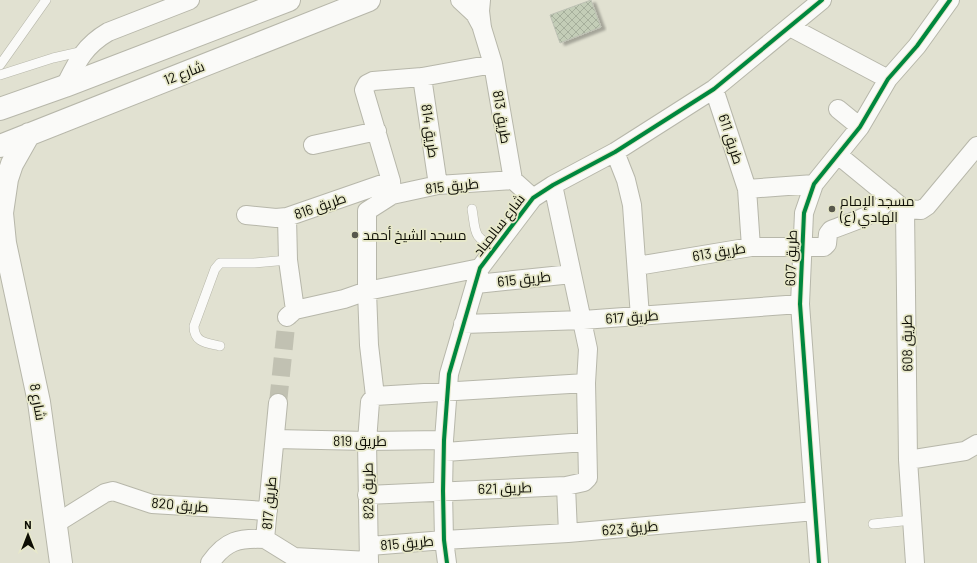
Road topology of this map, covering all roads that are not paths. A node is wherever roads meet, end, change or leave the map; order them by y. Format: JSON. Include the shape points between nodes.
{"nodes":[{"id":1,"x":46,"y":0,"type":"edge"},
{"id":2,"x":190,"y":0,"type":"edge"},
{"id":3,"x":289,"y":0,"type":"edge"},
{"id":4,"x":369,"y":0,"type":"edge"},
{"id":5,"x":460,"y":0,"type":"edge"},
{"id":6,"x":481,"y":0,"type":"edge"},
{"id":7,"x":822,"y":0,"type":"edge"},
{"id":8,"x":948,"y":0,"type":"edge"},
{"id":9,"x":790,"y":27,"type":"junction"},
{"id":10,"x":482,"y":28,"type":"junction"},
{"id":11,"x":84,"y":51,"type":"junction"},
{"id":12,"x":493,"y":64,"type":"junction"},
{"id":13,"x":0,"y":65,"type":"edge"},
{"id":14,"x":0,"y":75,"type":"edge"},
{"id":15,"x":422,"y":77,"type":"junction"},
{"id":16,"x":888,"y":79,"type":"junction"},
{"id":17,"x":65,"y":86,"type":"junction"},
{"id":18,"x":714,"y":89,"type":"junction"},
{"id":19,"x":0,"y":109,"type":"edge"},
{"id":20,"x":838,"y":109,"type":"dead end"},
{"id":21,"x":860,"y":127,"type":"junction"},
{"id":22,"x":377,"y":131,"type":"junction"},
{"id":23,"x":29,"y":134,"type":"junction"},
{"id":24,"x":313,"y":145,"type":"dead end"},
{"id":25,"x":0,"y":146,"type":"edge"},
{"id":26,"x":977,"y":146,"type":"edge"},
{"id":27,"x":615,"y":152,"type":"junction"},
{"id":28,"x":838,"y":155,"type":"junction"},
{"id":29,"x":513,"y":180,"type":"junction"},
{"id":30,"x":814,"y":184,"type":"junction"},
{"id":31,"x":438,"y":185,"type":"junction"},
{"id":32,"x":553,"y":185,"type":"junction"},
{"id":33,"x":392,"y":188,"type":"junction"},
{"id":34,"x":747,"y":189,"type":"junction"},
{"id":35,"x":890,"y":197,"type":"junction"},
{"id":36,"x":533,"y":198,"type":"junction"},
{"id":37,"x":472,"y":209,"type":"dead end"},
{"id":38,"x":905,"y":209,"type":"junction"},
{"id":39,"x":246,"y":215,"type":"dead end"},
{"id":40,"x":287,"y":217,"type":"junction"},
{"id":41,"x":3,"y":239,"type":"edge"},
{"id":42,"x":496,"y":246,"type":"junction"},
{"id":43,"x":802,"y":246,"type":"junction"},
{"id":44,"x":751,"y":247,"type":"junction"},
{"id":45,"x":288,"y":260,"type":"junction"},
{"id":46,"x":637,"y":266,"type":"junction"},
{"id":47,"x":572,"y":274,"type":"junction"},
{"id":48,"x":478,"y":276,"type":"junction"},
{"id":49,"x":367,"y":291,"type":"junction"},
{"id":50,"x":800,"y":304,"type":"junction"},
{"id":51,"x":640,"y":317,"type":"junction"},
{"id":52,"x":583,"y":320,"type":"junction"},
{"id":53,"x":463,"y":324,"type":"junction"},
{"id":54,"x":220,"y":346,"type":"dead end"},
{"id":55,"x":586,"y":383,"type":"junction"},
{"id":56,"x":448,"y":392,"type":"junction"},
{"id":57,"x":375,"y":396,"type":"junction"},
{"id":58,"x":278,"y":403,"type":"tunnel mouth"},
{"id":59,"x":275,"y":439,"type":"junction"},
{"id":60,"x":367,"y":441,"type":"junction"},
{"id":61,"x":586,"y":442,"type":"junction"},
{"id":62,"x":977,"y":444,"type":"edge"},
{"id":63,"x":445,"y":446,"type":"junction"},
{"id":64,"x":908,"y":460,"type":"junction"},
{"id":65,"x":575,"y":484,"type":"junction"},
{"id":66,"x":443,"y":491,"type":"junction"},
{"id":67,"x":367,"y":495,"type":"junction"},
{"id":68,"x":268,"y":511,"type":"junction"},
{"id":69,"x":815,"y":511,"type":"junction"},
{"id":70,"x":912,"y":520,"type":"junction"},
{"id":71,"x":55,"y":524,"type":"junction"},
{"id":72,"x":873,"y":524,"type":"dead end"},
{"id":73,"x":568,"y":533,"type":"junction"},
{"id":74,"x":265,"y":539,"type":"junction"},
{"id":75,"x":444,"y":540,"type":"junction"},
{"id":76,"x":370,"y":557,"type":"edge"},
{"id":77,"x":61,"y":563,"type":"edge"},
{"id":78,"x":210,"y":563,"type":"edge"},
{"id":79,"x":447,"y":563,"type":"edge"},
{"id":80,"x":820,"y":563,"type":"edge"},
{"id":81,"x":915,"y":563,"type":"edge"}],
"edges":[{"from":1,"to":13,"type":"lane"},
{"from":2,"to":11,"type":"street","via":[[108,32]]},
{"from":3,"to":17,"type":"street"},
{"from":4,"to":23,"type":"street","name":"شارع 12"},
{"from":5,"to":10,"type":"street","name":"طريق 813","via":[[475,14]]},
{"from":6,"to":10,"type":"street","name":"طريق 813"},
{"from":7,"to":9,"type":"street","name":"شارع سالمباد"},
{"from":8,"to":16,"type":"street","name":"طريق 607","via":[[917,46]]},
{"from":9,"to":16,"type":"street"},
{"from":9,"to":18,"type":"street","name":"شارع سالمباد"},
{"from":10,"to":12,"type":"street","name":"طريق 813"},
{"from":11,"to":14,"type":"lane"},
{"from":11,"to":17,"type":"street"},
{"from":12,"to":15,"type":"street"},
{"from":12,"to":29,"type":"street","name":"طريق 813"},
{"from":15,"to":22,"type":"street","via":[[373,81],[367,84],[364,90]]},
{"from":15,"to":31,"type":"street","name":"طريق 814"},
{"from":16,"to":21,"type":"street","name":"طريق 607"},
{"from":17,"to":19,"type":"street"},
{"from":18,"to":27,"type":"street","name":"شارع سالمباد"},
{"from":18,"to":34,"type":"street","name":"طريق 611"},
{"from":20,"to":21,"type":"street"},
{"from":21,"to":28,"type":"street","name":"طريق 607"},
{"from":22,"to":24,"type":"street"},
{"from":22,"to":33,"type":"street"},
{"from":23,"to":25,"type":"street","name":"شارع 12"},
{"from":23,"to":41,"type":"street","name":"شارع 8","via":[[7,179],[2,213]]},
{"from":26,"to":38,"type":"street","via":[[927,206],[921,210]]},
{"from":27,"to":32,"type":"street","name":"شارع سالمباد"},
{"from":27,"to":46,"type":"street","via":[[632,205]]},
{"from":28,"to":30,"type":"street","name":"طريق 607"},
{"from":28,"to":35,"type":"street"},
{"from":29,"to":31,"type":"street","name":"طريق 815"},
{"from":29,"to":36,"type":"street"},
{"from":30,"to":34,"type":"street"},
{"from":30,"to":43,"type":"street","name":"طريق 607","via":[[804,213]]},
{"from":31,"to":33,"type":"street","name":"طريق 815"},
{"from":32,"to":36,"type":"street","name":"شارع سالمباد"},
{"from":32,"to":47,"type":"street","name":"طريق 615"},
{"from":33,"to":40,"type":"street","name":"طريق 816"},
{"from":33,"to":49,"type":"street","via":[[366,213]]},
{"from":34,"to":44,"type":"street","name":"طريق 611"},
{"from":35,"to":38,"type":"street"},
{"from":35,"to":43,"type":"street","name":"طريق 613","via":[[876,212],[831,230],[826,246]]},
{"from":36,"to":42,"type":"street","name":"شارع سالمباد"},
{"from":37,"to":42,"type":"lane","via":[[476,234],[484,242]]},
{"from":38,"to":64,"type":"street","name":"طريق 608"},
{"from":39,"to":40,"type":"street","name":"طريق 816"},
{"from":40,"to":45,"type":"street"},
{"from":41,"to":71,"type":"street","name":"شارع 8","via":[[39,402]]},
{"from":42,"to":48,"type":"street","name":"شارع سالمباد"},
{"from":43,"to":44,"type":"street","name":"طريق 613"},
{"from":43,"to":50,"type":"street","name":"طريق 607"},
{"from":44,"to":46,"type":"street","name":"طريق 613"},
{"from":45,"to":49,"type":"street","via":[[291,313]]},
{"from":45,"to":54,"type":"lane","via":[[220,263],[215,269],[194,332],[200,341]]},
{"from":46,"to":51,"type":"street"},
{"from":47,"to":48,"type":"street","name":"طريق 615"},
{"from":47,"to":52,"type":"street","name":"طريق 615"},
{"from":48,"to":49,"type":"street"},
{"from":48,"to":53,"type":"street","name":"شارع سالمباد"},
{"from":49,"to":57,"type":"street","via":[[369,345]]},
{"from":50,"to":51,"type":"street","name":"طريق 617"},
{"from":50,"to":69,"type":"street","name":"طريق 607"},
{"from":51,"to":52,"type":"street","name":"طريق 617"},
{"from":52,"to":53,"type":"street","name":"طريق 617"},
{"from":52,"to":55,"type":"street","name":"طريق 615","via":[[588,349]]},
{"from":53,"to":56,"type":"street","name":"شارع سالمباد","via":[[449,374]]},
{"from":55,"to":56,"type":"street"},
{"from":55,"to":61,"type":"street","name":"طريق 615"},
{"from":56,"to":57,"type":"street"},
{"from":56,"to":63,"type":"street","name":"شارع سالمباد"},
{"from":57,"to":60,"type":"street","name":"طريق 828","via":[[370,402]]},
{"from":58,"to":59,"type":"street","name":"طريق 817"},
{"from":59,"to":60,"type":"street","name":"طريق 819"},
{"from":59,"to":68,"type":"street","name":"طريق 817"},
{"from":60,"to":63,"type":"street","name":"طريق 819"},
{"from":60,"to":67,"type":"street","name":"طريق 828"},
{"from":61,"to":63,"type":"street","name":"طريق 819"},
{"from":61,"to":65,"type":"street","name":"طريق 615","via":[[588,478]]},
{"from":62,"to":64,"type":"street","via":[[965,451]]},
{"from":63,"to":66,"type":"street","name":"شارع سالمباد"},
{"from":64,"to":70,"type":"street","name":"طريق 608"},
{"from":65,"to":66,"type":"street","name":"طريق 621"},
{"from":65,"to":73,"type":"street"},
{"from":66,"to":67,"type":"street"},
{"from":66,"to":75,"type":"street","name":"شارع سالمباد"},
{"from":67,"to":76,"type":"street","name":"طريق 828"},
{"from":68,"to":71,"type":"street","name":"طريق 820","via":[[152,504],[113,491],[105,493]]},
{"from":68,"to":74,"type":"street","name":"طريق 817"},
{"from":69,"to":73,"type":"street","name":"طريق 623"},
{"from":69,"to":80,"type":"street","name":"طريق 607"},
{"from":70,"to":72,"type":"lane"},
{"from":70,"to":81,"type":"street","name":"طريق 608"},
{"from":71,"to":77,"type":"street","name":"شارع 8"},
{"from":73,"to":75,"type":"street","name":"طريق 623"},
{"from":74,"to":76,"type":"street","name":"طريق 815","via":[[294,557]]},
{"from":74,"to":78,"type":"street","name":"طريق 817","via":[[248,538],[231,542],[217,553]]},
{"from":75,"to":76,"type":"street","name":"طريق 815"},
{"from":75,"to":79,"type":"street","name":"شارع سالمباد"}]}
